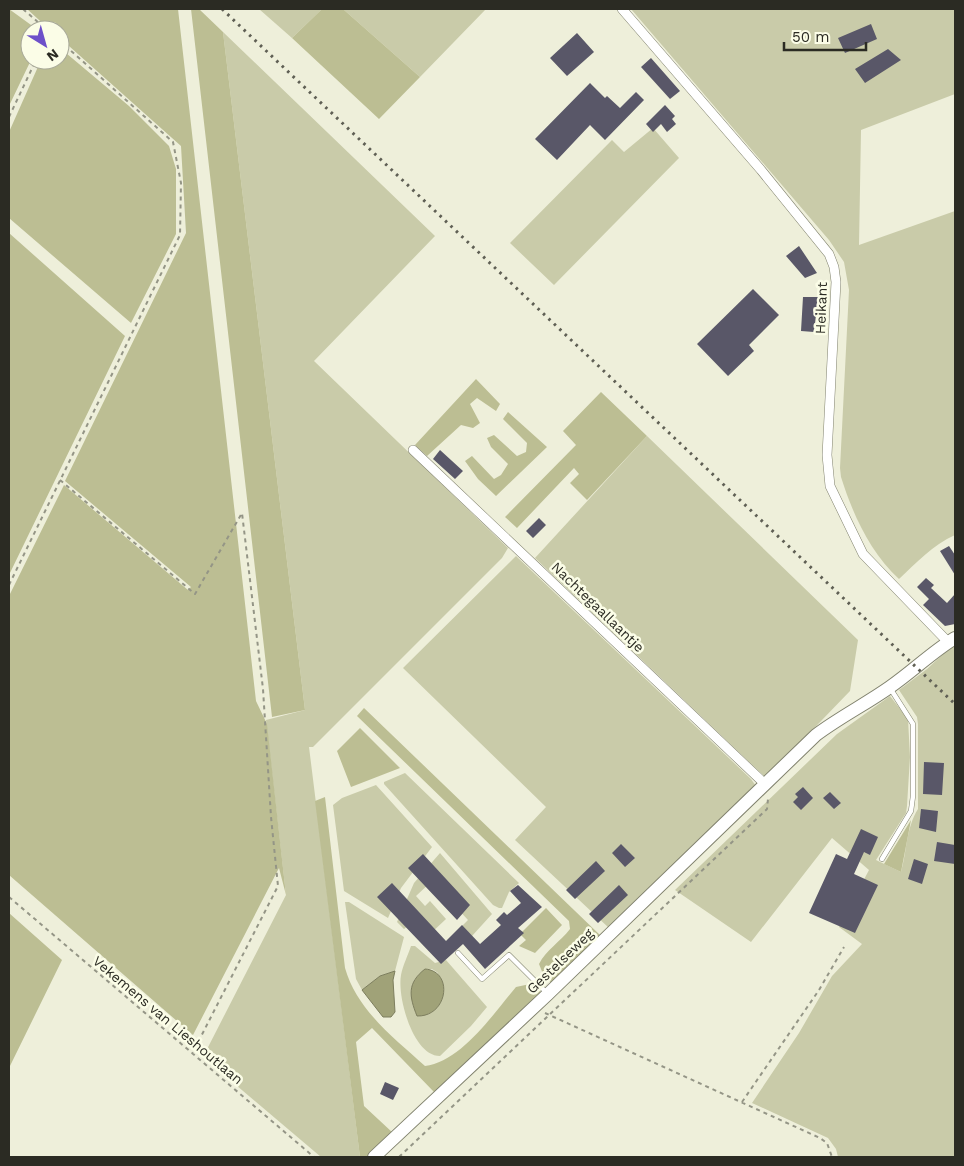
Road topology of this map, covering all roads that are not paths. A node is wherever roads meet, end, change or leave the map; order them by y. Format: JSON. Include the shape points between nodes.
{"nodes":[{"id":1,"x":622,"y":9,"type":"edge"},
{"id":2,"x":413,"y":450,"type":"dead end"},
{"id":3,"x":952,"y":640,"type":"edge"},
{"id":4,"x":890,"y":687,"type":"junction"},
{"id":5,"x":765,"y":784,"type":"junction"},
{"id":6,"x":882,"y":859,"type":"dead end"},
{"id":7,"x":458,"y":953,"type":"dead end"},
{"id":8,"x":548,"y":994,"type":"junction"},
{"id":9,"x":374,"y":1157,"type":"edge"}],
"edges":[{"from":1,"to":3,"type":"street","name":"Heikant","via":[[829,254],[836,282],[827,455],[830,486],[863,554]]},
{"from":2,"to":5,"type":"street","name":"Nachtegaallaantje"},
{"from":3,"to":4,"type":"street","name":"Gestelseweg"},
{"from":4,"to":5,"type":"street","name":"Gestelseweg","via":[[816,735]]},
{"from":4,"to":6,"type":"lane","via":[[913,724],[913,796],[911,811]]},
{"from":5,"to":8,"type":"street","name":"Gestelseweg"},
{"from":7,"to":8,"type":"lane","via":[[482,979],[509,955]]},
{"from":8,"to":9,"type":"street","name":"Gestelseweg"}]}
